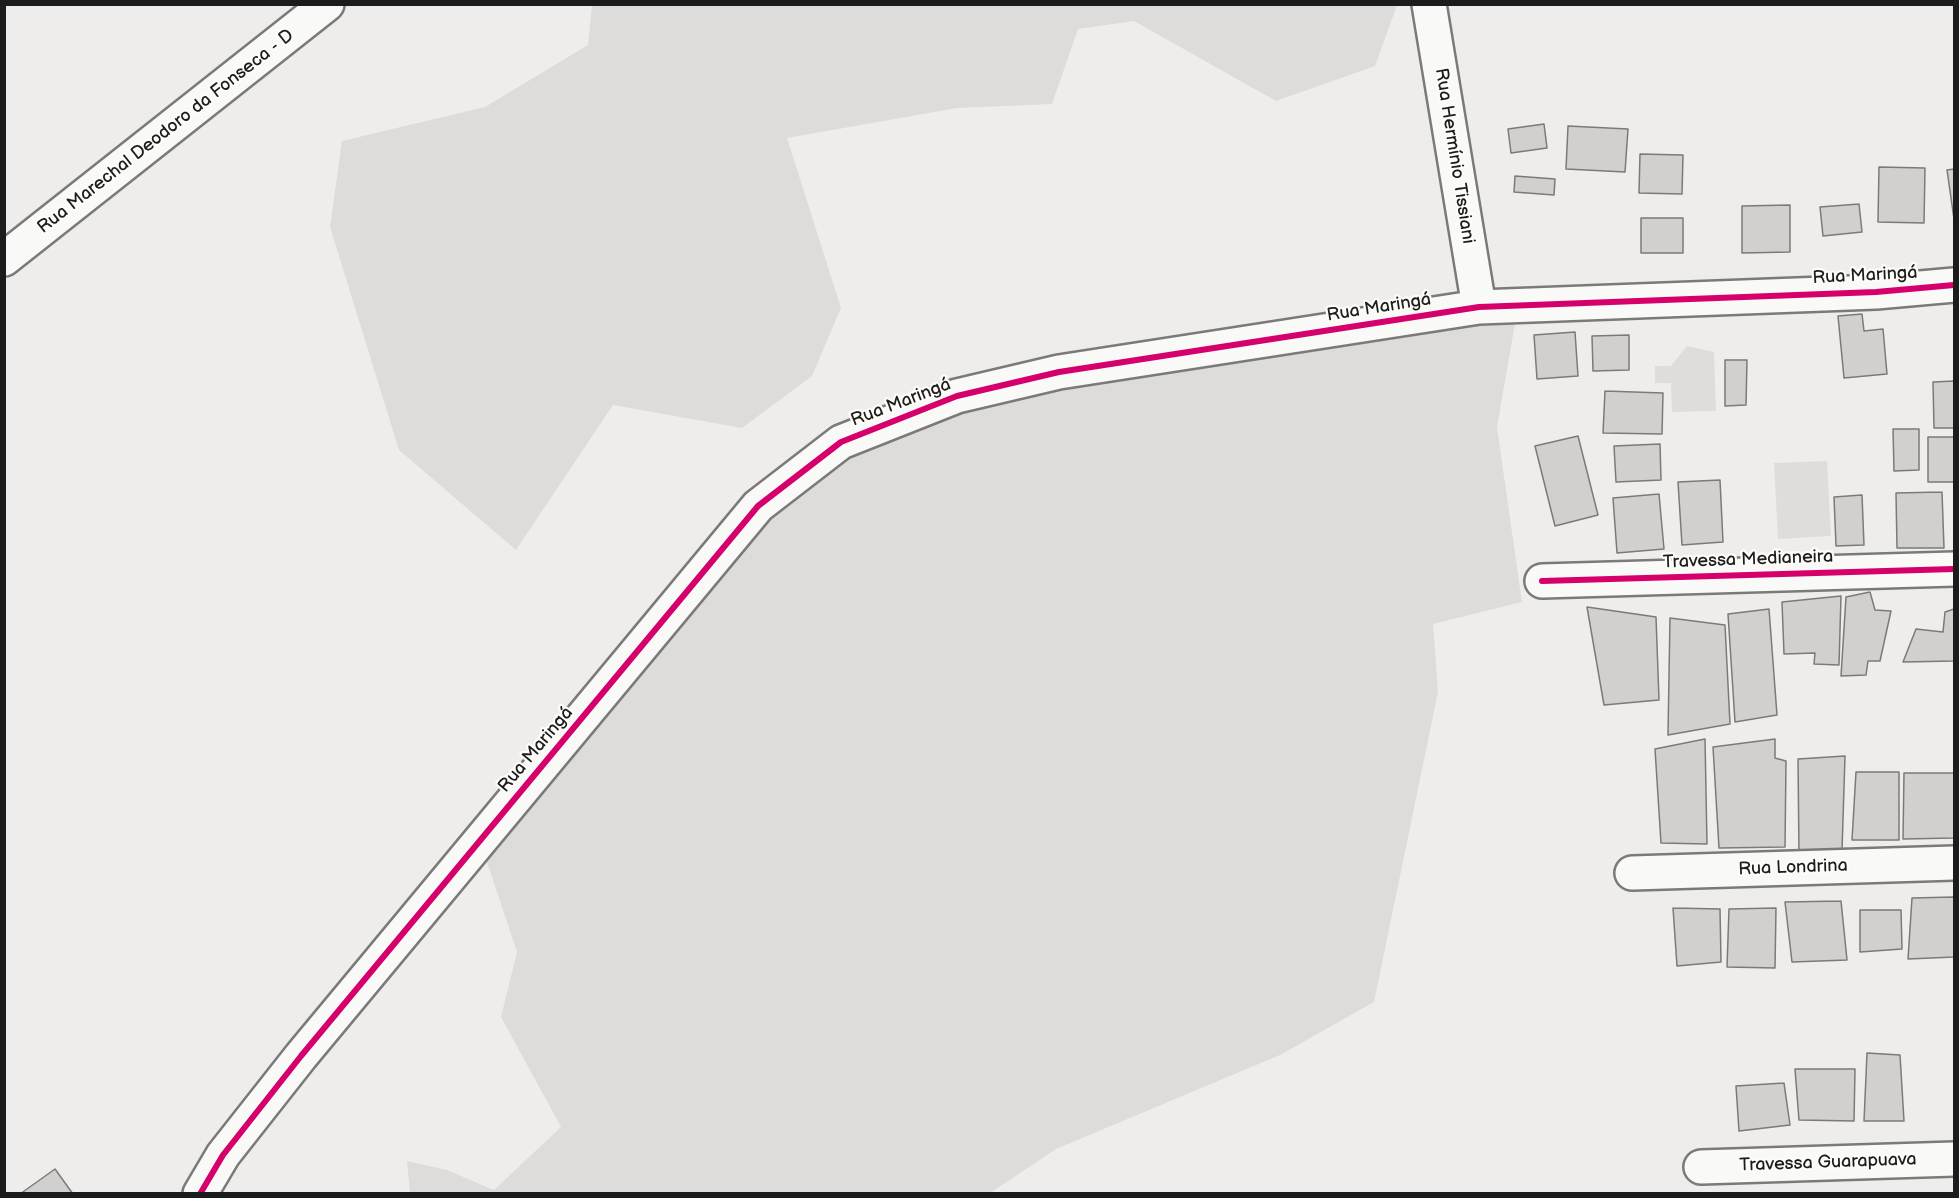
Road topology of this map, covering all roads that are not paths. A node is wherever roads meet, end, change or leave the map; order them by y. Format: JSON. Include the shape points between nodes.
{"nodes":[{"id":1,"x":327,"y":4,"type":"edge"},
{"id":2,"x":1429,"y":4,"type":"edge"},
{"id":3,"x":4,"y":259,"type":"edge"},
{"id":4,"x":1954,"y":285,"type":"edge"},
{"id":5,"x":1479,"y":307,"type":"junction"},
{"id":6,"x":1954,"y":568,"type":"edge"},
{"id":7,"x":1542,"y":581,"type":"dead end"},
{"id":8,"x":1954,"y":863,"type":"edge"},
{"id":9,"x":1632,"y":873,"type":"dead end"},
{"id":10,"x":1954,"y":1160,"type":"edge"},
{"id":11,"x":1701,"y":1167,"type":"dead end"},
{"id":12,"x":200,"y":1194,"type":"edge"}],
"edges":[{"from":1,"to":3,"type":"street","name":"Rua Marechal Deodoro da Fonseca - D"},
{"from":2,"to":5,"type":"street","name":"Rua Hermínio Tissiani"},
{"from":4,"to":5,"type":"street","name":"Rua Maringá","via":[[1876,292]]},
{"from":5,"to":12,"type":"street","name":"Rua Maringá","via":[[1059,372],[957,396],[841,442],[758,506],[301,1056],[223,1155]]},
{"from":6,"to":7,"type":"street","name":"Travessa Medianeira"},
{"from":8,"to":9,"type":"street","name":"Rua Londrina"},
{"from":10,"to":11,"type":"street","name":"Travessa Guarapuava"}]}
